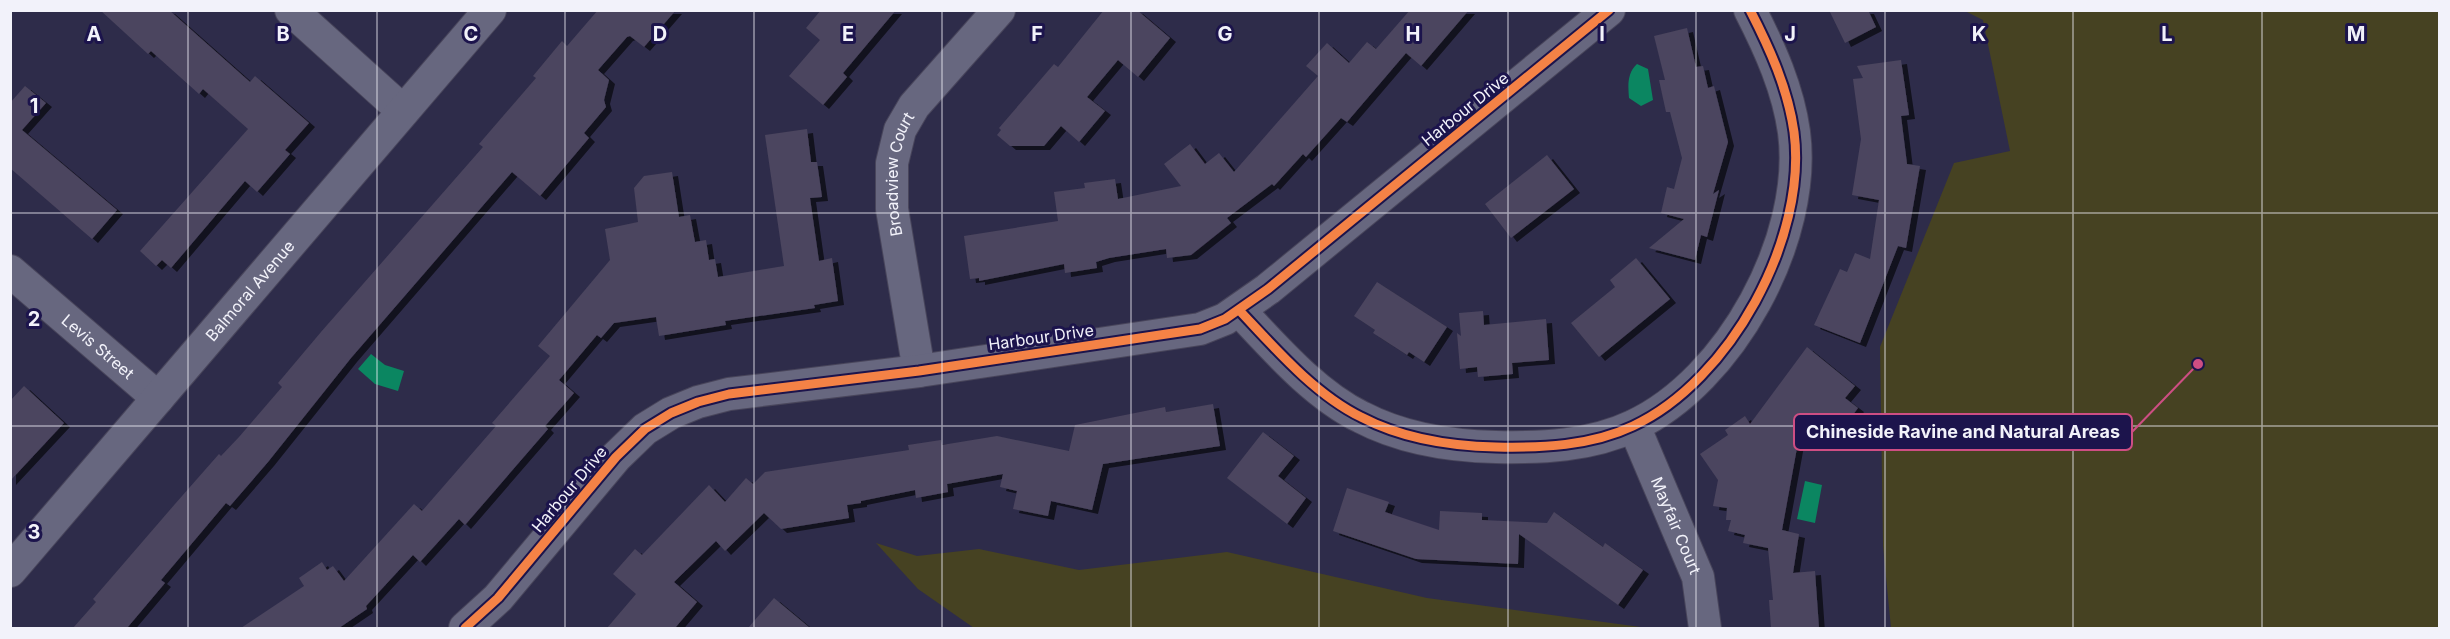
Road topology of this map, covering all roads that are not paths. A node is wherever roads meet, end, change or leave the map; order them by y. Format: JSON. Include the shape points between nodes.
{"nodes":[{"id":1,"x":291,"y":10,"type":"edge"},
{"id":2,"x":490,"y":10,"type":"edge"},
{"id":3,"x":999,"y":10,"type":"edge"},
{"id":4,"x":1609,"y":10,"type":"edge"},
{"id":5,"x":1750,"y":10,"type":"edge"},
{"id":6,"x":403,"y":111,"type":"junction"},
{"id":7,"x":10,"y":271,"type":"edge"},
{"id":8,"x":1239,"y":310,"type":"junction"},
{"id":9,"x":919,"y":371,"type":"junction"},
{"id":10,"x":158,"y":398,"type":"junction"},
{"id":11,"x":1634,"y":426,"type":"junction"},
{"id":12,"x":10,"y":571,"type":"edge"},
{"id":13,"x":465,"y":628,"type":"edge"},
{"id":14,"x":1705,"y":628,"type":"edge"}],
"edges":[{"from":1,"to":6,"type":"street"},
{"from":2,"to":6,"type":"street","name":"Balmoral Avenue"},
{"from":3,"to":9,"type":"street","name":"Broadview Court","via":[[915,106],[900,130],[892,163],[892,209]]},
{"from":4,"to":8,"type":"street","name":"Harbour Drive"},
{"from":5,"to":11,"type":"street","via":[[1775,62],[1789,108],[1794,143],[1789,211],[1765,283],[1723,350],[1684,391]]},
{"from":6,"to":10,"type":"street","name":"Balmoral Avenue"},
{"from":7,"to":10,"type":"street","name":"Levis Street"},
{"from":8,"to":9,"type":"street","name":"Harbour Drive","via":[[1200,329]]},
{"from":8,"to":11,"type":"street","via":[[1301,372],[1340,404],[1359,417],[1405,435],[1467,446],[1526,448],[1603,437]]},
{"from":9,"to":13,"type":"street","name":"Harbour Drive","via":[[729,394],[671,413],[645,429],[616,457],[498,598]]},
{"from":10,"to":12,"type":"street","name":"Balmoral Avenue"},
{"from":11,"to":14,"type":"street","name":"Mayfair Court","via":[[1698,577]]}]}
